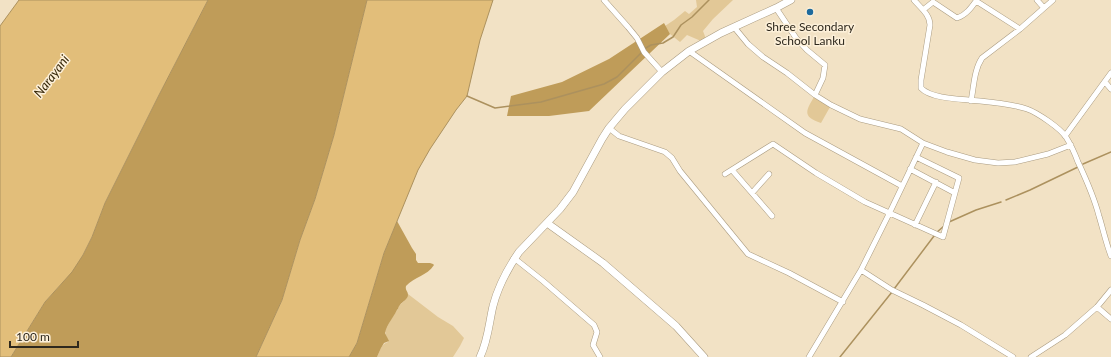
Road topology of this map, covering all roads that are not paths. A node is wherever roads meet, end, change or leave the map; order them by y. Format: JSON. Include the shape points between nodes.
{"nodes":[{"id":1,"x":604,"y":0,"type":"edge"},
{"id":2,"x":791,"y":0,"type":"edge"},
{"id":3,"x":914,"y":0,"type":"edge"},
{"id":4,"x":1037,"y":0,"type":"edge"},
{"id":5,"x":1053,"y":0,"type":"edge"},
{"id":6,"x":934,"y":1,"type":"edge"},
{"id":7,"x":977,"y":1,"type":"edge"},
{"id":8,"x":776,"y":8,"type":"junction"},
{"id":9,"x":1044,"y":8,"type":"junction"},
{"id":10,"x":923,"y":10,"type":"junction"},
{"id":11,"x":734,"y":26,"type":"junction"},
{"id":12,"x":1020,"y":29,"type":"junction"},
{"id":13,"x":689,"y":51,"type":"junction"},
{"id":14,"x":662,"y":72,"type":"junction"},
{"id":15,"x":1111,"y":73,"type":"edge"},
{"id":16,"x":1105,"y":82,"type":"junction"},
{"id":17,"x":1111,"y":90,"type":"edge"},
{"id":18,"x":815,"y":95,"type":"junction"},
{"id":19,"x":971,"y":101,"type":"junction"},
{"id":20,"x":609,"y":128,"type":"junction"},
{"id":21,"x":1065,"y":136,"type":"junction"},
{"id":22,"x":922,"y":143,"type":"junction"},
{"id":23,"x":1071,"y":145,"type":"junction"},
{"id":24,"x":916,"y":157,"type":"junction"},
{"id":25,"x":910,"y":169,"type":"junction"},
{"id":26,"x":732,"y":170,"type":"junction"},
{"id":27,"x":725,"y":174,"type":"dead end"},
{"id":28,"x":769,"y":174,"type":"dead end"},
{"id":29,"x":936,"y":182,"type":"junction"},
{"id":30,"x":902,"y":186,"type":"junction"},
{"id":31,"x":752,"y":193,"type":"junction"},
{"id":32,"x":955,"y":193,"type":"junction"},
{"id":33,"x":890,"y":214,"type":"junction"},
{"id":34,"x":772,"y":216,"type":"dead end"},
{"id":35,"x":547,"y":223,"type":"junction"},
{"id":36,"x":915,"y":225,"type":"junction"},
{"id":37,"x":1111,"y":256,"type":"edge"},
{"id":38,"x":514,"y":258,"type":"junction"},
{"id":39,"x":861,"y":270,"type":"junction"},
{"id":40,"x":1111,"y":290,"type":"edge"},
{"id":41,"x":843,"y":302,"type":"junction"},
{"id":42,"x":1096,"y":307,"type":"junction"},
{"id":43,"x":1111,"y":319,"type":"edge"},
{"id":44,"x":480,"y":357,"type":"edge"},
{"id":45,"x":600,"y":357,"type":"edge"},
{"id":46,"x":704,"y":357,"type":"edge"},
{"id":47,"x":809,"y":357,"type":"edge"},
{"id":48,"x":1013,"y":357,"type":"edge"},
{"id":49,"x":1031,"y":357,"type":"edge"}],
"edges":[{"from":1,"to":14,"type":"street"},
{"from":2,"to":8,"type":"street"},
{"from":3,"to":10,"type":"street"},
{"from":4,"to":9,"type":"street"},
{"from":5,"to":9,"type":"street"},
{"from":6,"to":7,"type":"street","via":[[957,18]]},
{"from":6,"to":10,"type":"street"},
{"from":7,"to":12,"type":"street"},
{"from":8,"to":11,"type":"street"},
{"from":8,"to":18,"type":"street","via":[[796,38],[825,65],[823,78]]},
{"from":9,"to":12,"type":"street"},
{"from":10,"to":19,"type":"street","via":[[930,26],[920,80],[921,88],[939,96]]},
{"from":11,"to":13,"type":"street"},
{"from":11,"to":18,"type":"street","via":[[748,44],[763,57]]},
{"from":12,"to":19,"type":"street","via":[[982,58],[978,64]]},
{"from":13,"to":14,"type":"street"},
{"from":13,"to":30,"type":"street","via":[[805,133]]},
{"from":14,"to":20,"type":"street"},
{"from":15,"to":16,"type":"street"},
{"from":16,"to":17,"type":"street"},
{"from":16,"to":21,"type":"street"},
{"from":18,"to":22,"type":"street","via":[[860,119],[901,129]]},
{"from":19,"to":21,"type":"street","via":[[1026,109]]},
{"from":20,"to":35,"type":"street","via":[[573,192]]},
{"from":20,"to":41,"type":"street","via":[[619,136],[665,152],[748,254]]},
{"from":21,"to":23,"type":"street"},
{"from":22,"to":23,"type":"street","via":[[968,158],[998,162],[1031,159]]},
{"from":22,"to":24,"type":"street"},
{"from":23,"to":37,"type":"street","via":[[1097,209]]},
{"from":24,"to":25,"type":"street"},
{"from":24,"to":32,"type":"street","via":[[959,178]]},
{"from":25,"to":29,"type":"street"},
{"from":25,"to":30,"type":"street"},
{"from":26,"to":27,"type":"street"},
{"from":26,"to":31,"type":"street"},
{"from":26,"to":33,"type":"street","via":[[773,144],[816,173]]},
{"from":28,"to":31,"type":"street"},
{"from":29,"to":32,"type":"street"},
{"from":29,"to":36,"type":"street"},
{"from":30,"to":33,"type":"street"},
{"from":31,"to":34,"type":"street"},
{"from":32,"to":36,"type":"street","via":[[944,237]]},
{"from":33,"to":36,"type":"street"},
{"from":33,"to":39,"type":"street"},
{"from":35,"to":38,"type":"street"},
{"from":35,"to":46,"type":"street","via":[[603,262],[676,326]]},
{"from":38,"to":44,"type":"street","via":[[494,302],[486,343]]},
{"from":38,"to":45,"type":"street","via":[[594,325],[596,332],[593,345]]},
{"from":39,"to":41,"type":"street"},
{"from":39,"to":48,"type":"street"},
{"from":40,"to":42,"type":"street"},
{"from":41,"to":47,"type":"street"},
{"from":42,"to":43,"type":"street"},
{"from":42,"to":49,"type":"street","via":[[1065,335]]}]}
